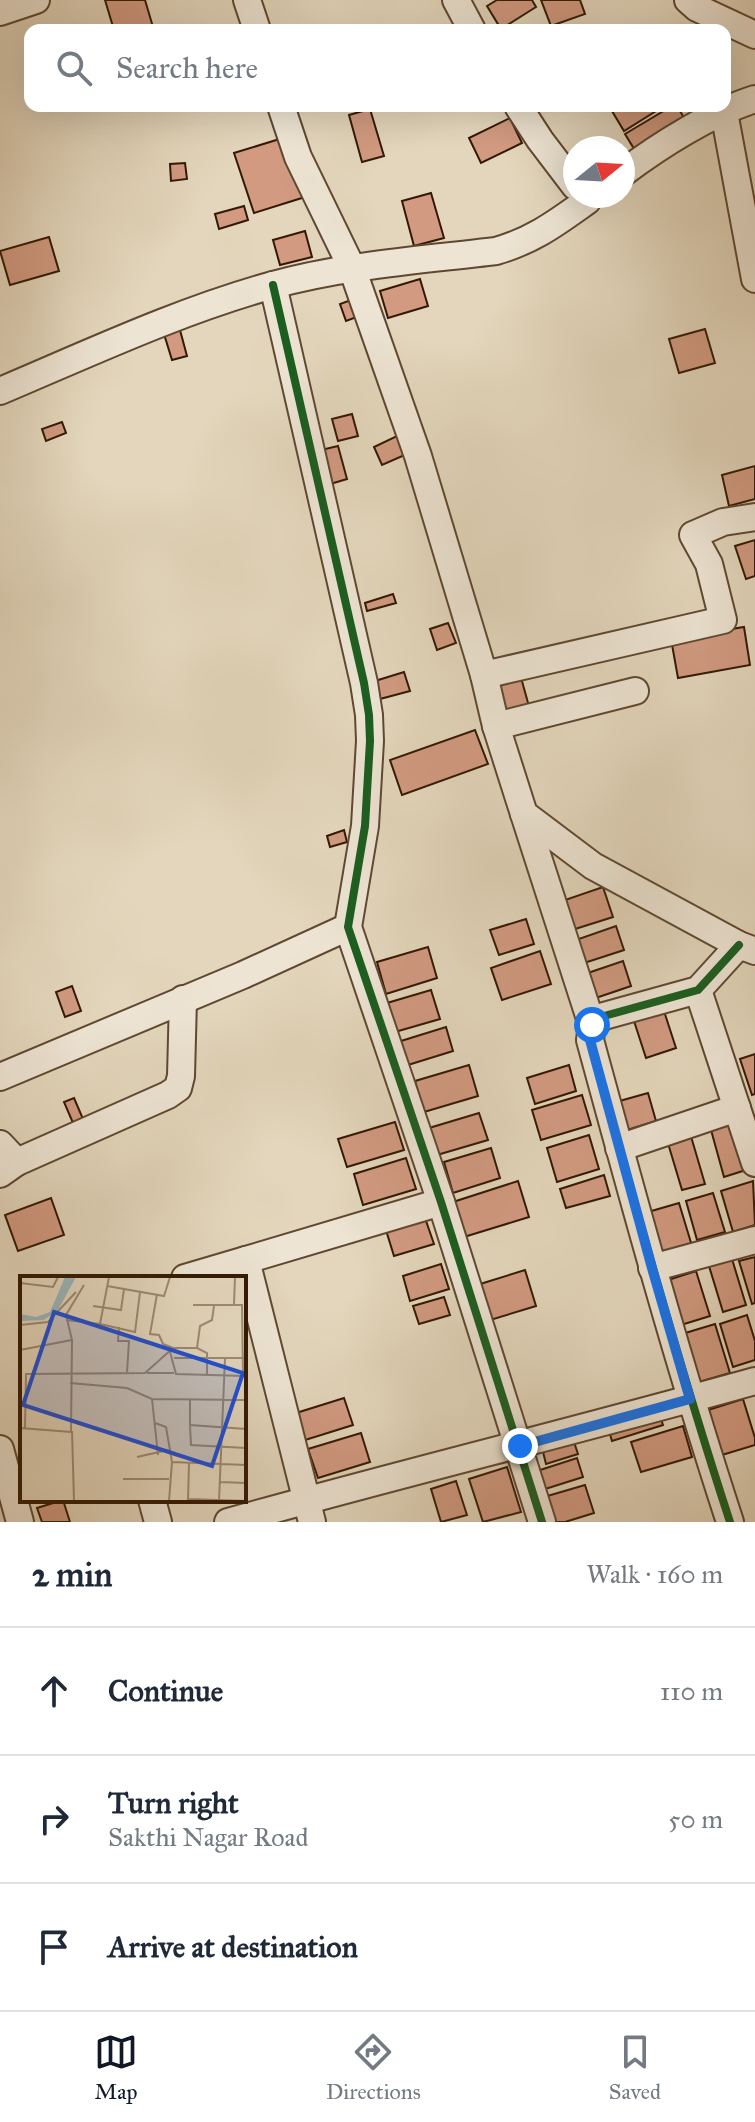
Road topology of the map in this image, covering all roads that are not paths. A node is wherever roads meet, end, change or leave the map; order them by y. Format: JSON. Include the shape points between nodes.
{"nodes":[{"id":1,"x":36,"y":0,"type":"edge"},
{"id":2,"x":247,"y":0,"type":"edge"},
{"id":3,"x":456,"y":0,"type":"edge"},
{"id":4,"x":688,"y":0,"type":"edge"},
{"id":5,"x":0,"y":12,"type":"edge"},
{"id":6,"x":255,"y":24,"type":"edge"},
{"id":7,"x":469,"y":24,"type":"edge"},
{"id":8,"x":755,"y":35,"type":"edge"},
{"id":9,"x":755,"y":99,"type":"edge"},
{"id":10,"x":731,"y":109,"type":"edge"},
{"id":11,"x":283,"y":112,"type":"edge"},
{"id":12,"x":522,"y":112,"type":"edge"},
{"id":13,"x":724,"y":112,"type":"joint"},
{"id":14,"x":635,"y":164,"type":"edge"},
{"id":15,"x":563,"y":168,"type":"edge"},
{"id":16,"x":570,"y":208,"type":"edge"},
{"id":17,"x":352,"y":268,"type":"junction"},
{"id":18,"x":755,"y":279,"type":"edge"},
{"id":19,"x":273,"y":285,"type":"junction"},
{"id":20,"x":0,"y":391,"type":"edge"},
{"id":21,"x":755,"y":517,"type":"edge"},
{"id":22,"x":484,"y":675,"type":"junction"},
{"id":23,"x":635,"y":691,"type":"dead end"},
{"id":24,"x":496,"y":726,"type":"junction"},
{"id":25,"x":524,"y":814,"type":"junction"},
{"id":26,"x":348,"y":927,"type":"junction"},
{"id":27,"x":747,"y":948,"type":"edge"},
{"id":28,"x":698,"y":990,"type":"junction"},
{"id":29,"x":183,"y":999,"type":"junction"},
{"id":30,"x":592,"y":1025,"type":"junction"},
{"id":31,"x":0,"y":1077,"type":"edge"},
{"id":32,"x":737,"y":1108,"type":"junction"},
{"id":33,"x":619,"y":1148,"type":"junction"},
{"id":34,"x":6,"y":1160,"type":"edge"},
{"id":35,"x":755,"y":1163,"type":"edge"},
{"id":36,"x":441,"y":1202,"type":"junction"},
{"id":37,"x":755,"y":1240,"type":"edge"},
{"id":38,"x":246,"y":1260,"type":"junction"},
{"id":39,"x":652,"y":1268,"type":"junction"},
{"id":40,"x":192,"y":1276,"type":"edge"},
{"id":41,"x":755,"y":1381,"type":"edge"},
{"id":42,"x":690,"y":1399,"type":"junction"},
{"id":43,"x":520,"y":1446,"type":"junction"},
{"id":44,"x":0,"y":1449,"type":"edge"},
{"id":45,"x":153,"y":1502,"type":"edge"},
{"id":46,"x":309,"y":1511,"type":"edge"},
{"id":47,"x":20,"y":1522,"type":"edge"},
{"id":48,"x":158,"y":1522,"type":"edge"},
{"id":49,"x":228,"y":1522,"type":"edge"},
{"id":50,"x":542,"y":1522,"type":"edge"},
{"id":51,"x":730,"y":1522,"type":"edge"}],
"edges":[{"from":1,"to":5,"type":"street"},
{"from":2,"to":6,"type":"street"},
{"from":3,"to":7,"type":"street"},
{"from":4,"to":8,"type":"street"},
{"from":9,"to":10,"type":"street"},
{"from":11,"to":17,"type":"street","via":[[298,157]]},
{"from":12,"to":15,"type":"street"},
{"from":13,"to":14,"type":"street"},
{"from":13,"to":18,"type":"street"},
{"from":16,"to":17,"type":"street","via":[[536,237],[496,251]]},
{"from":17,"to":19,"type":"street"},
{"from":17,"to":22,"type":"street","via":[[418,456]]},
{"from":19,"to":20,"type":"street","via":[[185,314]]},
{"from":19,"to":26,"type":"street","via":[[369,715],[365,826]]},
{"from":21,"to":22,"type":"street","via":[[723,522],[693,535],[709,564],[723,620]]},
{"from":22,"to":24,"type":"street"},
{"from":23,"to":24,"type":"street"},
{"from":24,"to":25,"type":"street"},
{"from":25,"to":27,"type":"street","via":[[593,866]]},
{"from":25,"to":30,"type":"street"},
{"from":26,"to":29,"type":"street"},
{"from":26,"to":36,"type":"street"},
{"from":27,"to":28,"type":"street"},
{"from":28,"to":30,"type":"street","via":[[604,1016]]},
{"from":28,"to":32,"type":"street"},
{"from":29,"to":31,"type":"street"},
{"from":29,"to":34,"type":"street","via":[[178,1088]]},
{"from":30,"to":33,"type":"street","via":[[590,1040]]},
{"from":32,"to":33,"type":"street"},
{"from":32,"to":35,"type":"street"},
{"from":33,"to":39,"type":"street"},
{"from":36,"to":38,"type":"street"},
{"from":36,"to":43,"type":"street"},
{"from":37,"to":39,"type":"street"},
{"from":38,"to":40,"type":"street"},
{"from":38,"to":46,"type":"street"},
{"from":39,"to":42,"type":"street"},
{"from":41,"to":42,"type":"street"},
{"from":42,"to":43,"type":"street"},
{"from":42,"to":51,"type":"street"},
{"from":43,"to":46,"type":"street"},
{"from":43,"to":50,"type":"street"},
{"from":44,"to":47,"type":"street"},
{"from":45,"to":48,"type":"street"},
{"from":46,"to":49,"type":"street"}]}
